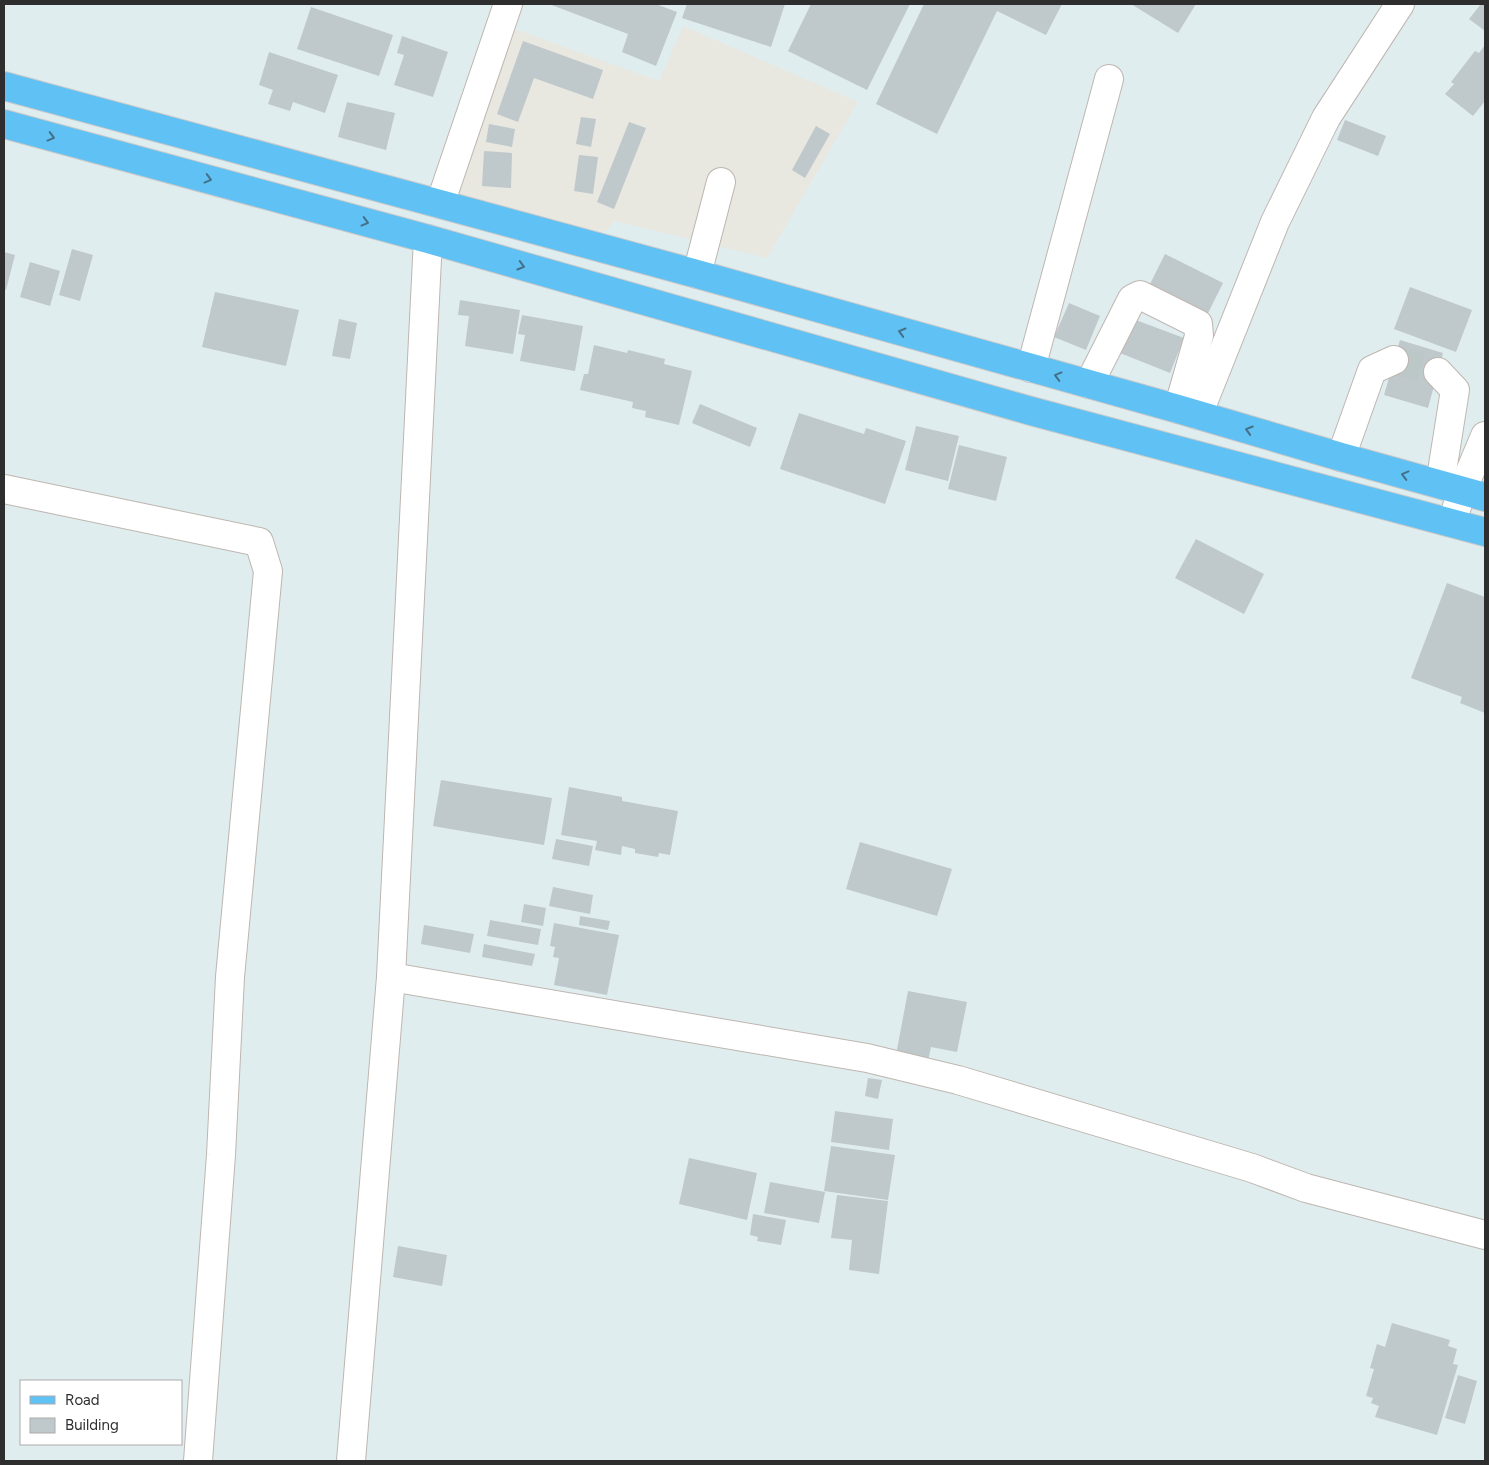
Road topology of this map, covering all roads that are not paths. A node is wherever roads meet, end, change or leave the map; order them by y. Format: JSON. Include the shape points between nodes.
{"nodes":[{"id":1,"x":508,"y":4,"type":"edge"},
{"id":2,"x":1400,"y":4,"type":"edge"},
{"id":3,"x":1109,"y":79,"type":"dead end"},
{"id":4,"x":4,"y":86,"type":"edge"},
{"id":5,"x":4,"y":124,"type":"edge"},
{"id":6,"x":721,"y":182,"type":"dead end"},
{"id":7,"x":440,"y":204,"type":"junction"},
{"id":8,"x":428,"y":239,"type":"junction"},
{"id":9,"x":697,"y":274,"type":"junction"},
{"id":10,"x":1394,"y":360,"type":"tunnel mouth"},
{"id":11,"x":1031,"y":368,"type":"junction"},
{"id":12,"x":1438,"y":372,"type":"tunnel mouth"},
{"id":13,"x":1089,"y":384,"type":"junction"},
{"id":14,"x":1188,"y":412,"type":"junction"},
{"id":15,"x":1485,"y":436,"type":"edge"},
{"id":16,"x":1341,"y":457,"type":"junction"},
{"id":17,"x":4,"y":489,"type":"edge"},
{"id":18,"x":1463,"y":491,"type":"edge"},
{"id":19,"x":1452,"y":522,"type":"junction"},
{"id":20,"x":1485,"y":532,"type":"edge"},
{"id":21,"x":392,"y":977,"type":"junction"},
{"id":22,"x":1485,"y":1235,"type":"edge"},
{"id":23,"x":198,"y":1461,"type":"edge"},
{"id":24,"x":351,"y":1461,"type":"edge"}],
"edges":[{"from":1,"to":7,"type":"street"},
{"from":2,"to":14,"type":"street","via":[[1326,118]]},
{"from":3,"to":11,"type":"street"},
{"from":4,"to":7,"type":"main road"},
{"from":5,"to":8,"type":"main road","one_way":true},
{"from":6,"to":9,"type":"street"},
{"from":7,"to":9,"type":"main road"},
{"from":8,"to":19,"type":"main road","one_way":true,"via":[[1031,411]]},
{"from":8,"to":21,"type":"street"},
{"from":11,"to":9,"type":"main road","one_way":true},
{"from":10,"to":16,"type":"street","via":[[1372,370]]},
{"from":13,"to":11,"type":"main road","one_way":true},
{"from":12,"to":18,"type":"street","via":[[1455,390]]},
{"from":13,"to":14,"type":"main road"},
{"from":13,"to":14,"type":"street","via":[[1132,299],[1140,295],[1198,324]]},
{"from":16,"to":14,"type":"main road","one_way":true},
{"from":15,"to":18,"type":"street"},
{"from":18,"to":16,"type":"main road","one_way":true},
{"from":17,"to":23,"type":"street","via":[[259,542],[268,571],[230,977],[221,1155]]},
{"from":18,"to":19,"type":"street"},
{"from":19,"to":20,"type":"main road"},
{"from":21,"to":22,"type":"street","via":[[868,1058],[977,1086],[1252,1168],[1306,1188]]},
{"from":21,"to":24,"type":"street"}]}
